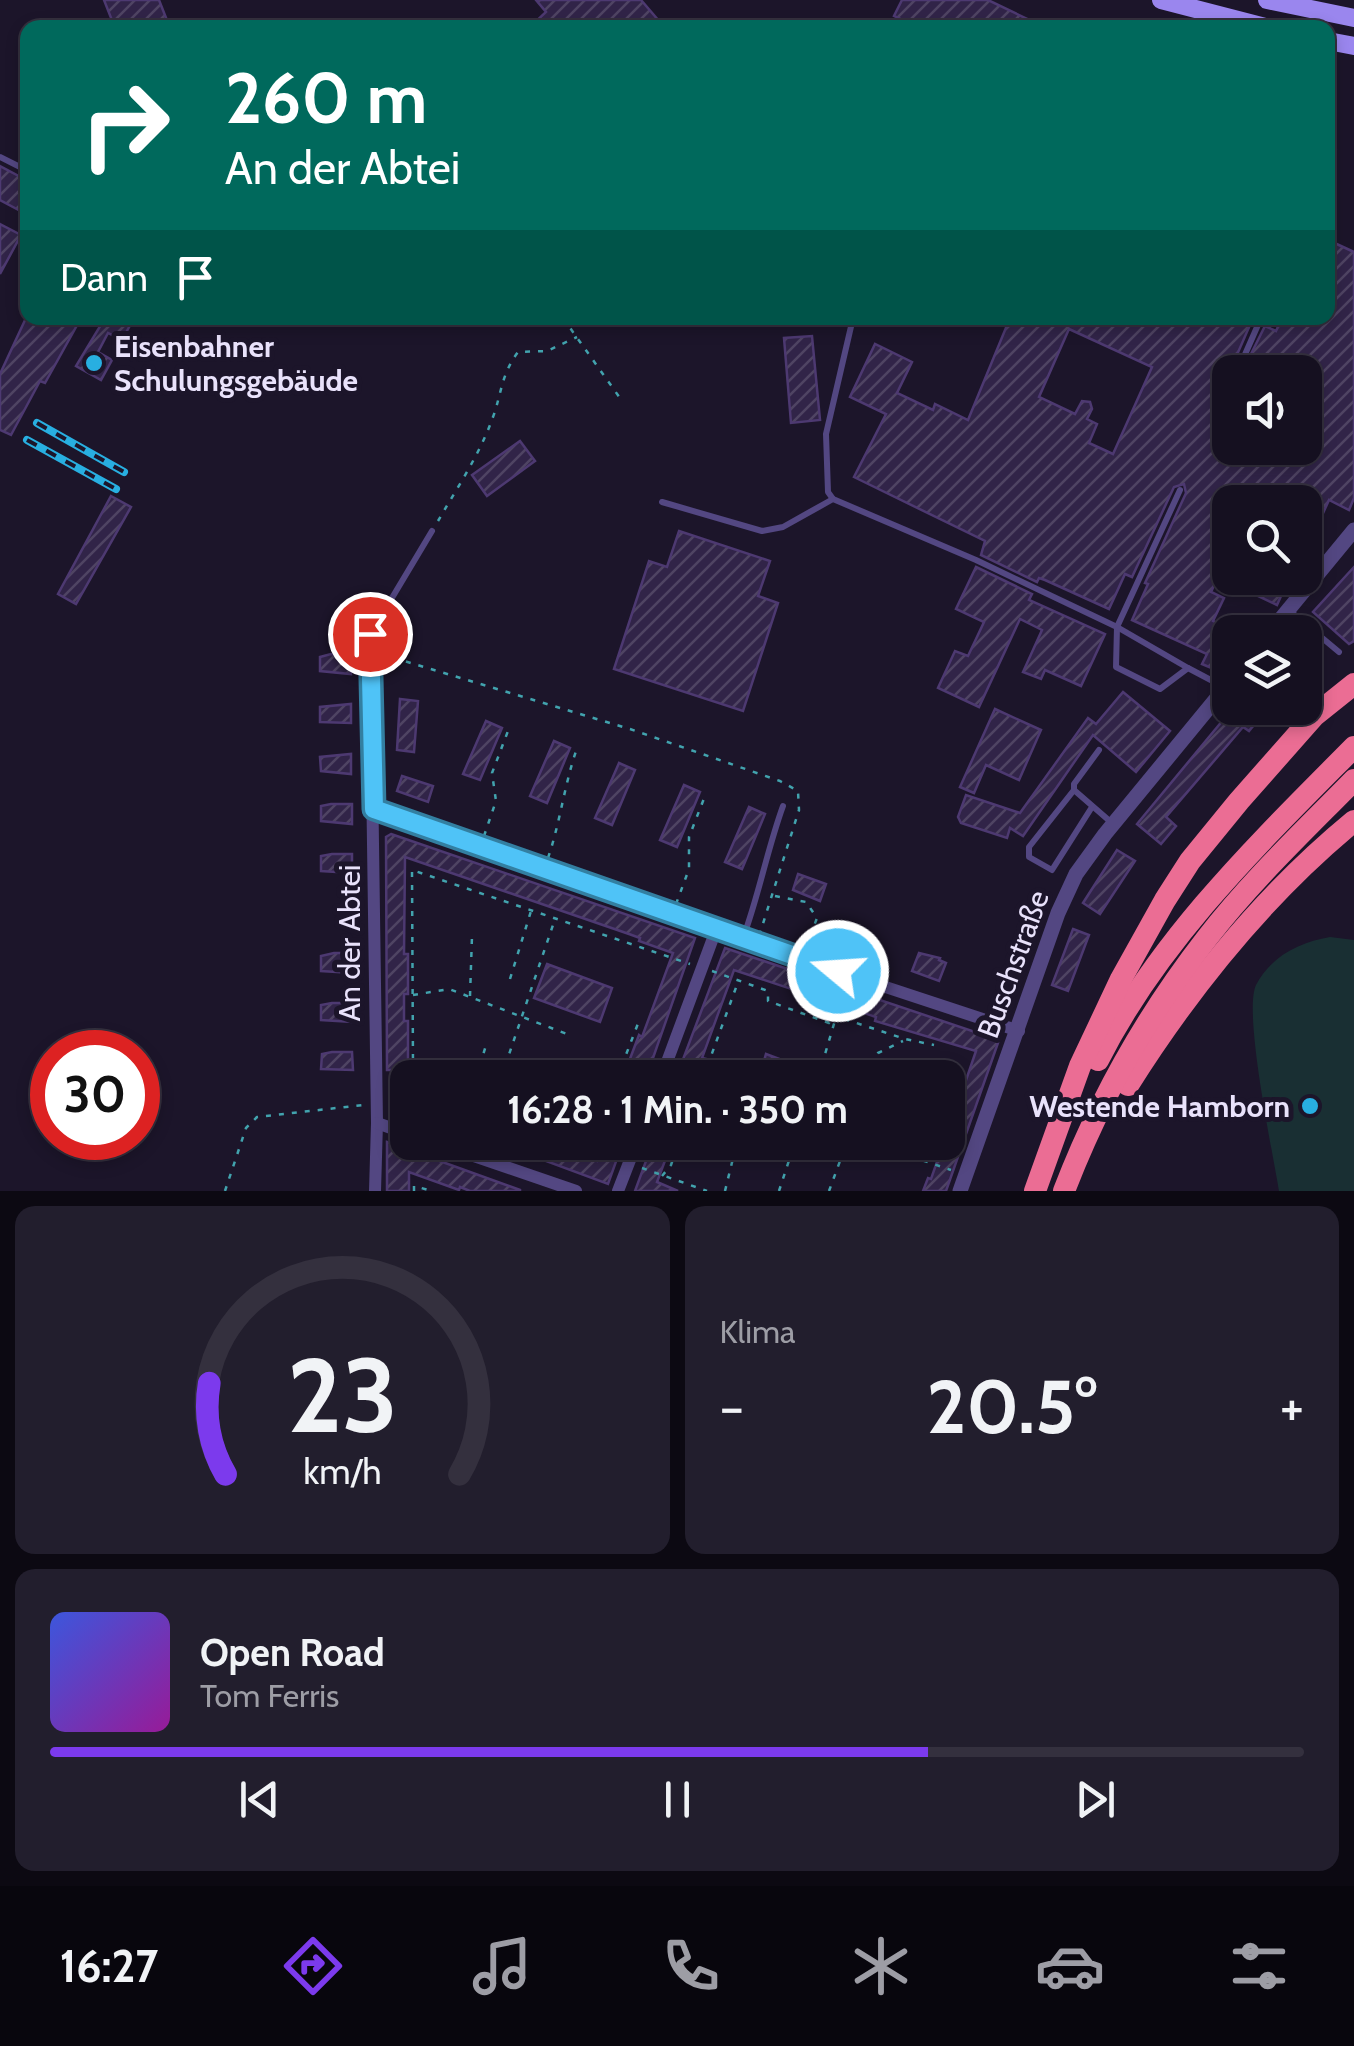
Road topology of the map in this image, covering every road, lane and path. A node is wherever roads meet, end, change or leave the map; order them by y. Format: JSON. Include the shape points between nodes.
{"nodes":[{"id":1,"x":1161,"y":0,"type":"edge"},
{"id":2,"x":1266,"y":0,"type":"edge"},
{"id":3,"x":1354,"y":18,"type":"edge"},
{"id":4,"x":1238,"y":20,"type":"edge"},
{"id":5,"x":568,"y":325,"type":"edge"},
{"id":6,"x":851,"y":325,"type":"edge"},
{"id":7,"x":1258,"y":325,"type":"edge"},
{"id":8,"x":577,"y":336,"type":"junction"},
{"id":9,"x":1244,"y":355,"type":"edge"},
{"id":10,"x":620,"y":398,"type":"dead end"},
{"id":11,"x":1180,"y":490,"type":"dead end"},
{"id":12,"x":833,"y":498,"type":"junction"},
{"id":13,"x":662,"y":502,"type":"dead end"},
{"id":14,"x":1354,"y":530,"type":"edge"},
{"id":15,"x":432,"y":532,"type":"joint"},
{"id":16,"x":1289,"y":610,"type":"junction"},
{"id":17,"x":1285,"y":615,"type":"edge"},
{"id":18,"x":1117,"y":627,"type":"junction"},
{"id":19,"x":370,"y":634,"type":"joint"},
{"id":20,"x":370,"y":652,"type":"junction"},
{"id":21,"x":1339,"y":652,"type":"dead end"},
{"id":22,"x":1188,"y":668,"type":"junction"},
{"id":23,"x":1212,"y":678,"type":"edge"},
{"id":24,"x":1354,"y":684,"type":"edge"},
{"id":25,"x":1212,"y":703,"type":"edge"},
{"id":26,"x":508,"y":732,"type":"dead end"},
{"id":27,"x":1354,"y":747,"type":"edge"},
{"id":28,"x":1099,"y":750,"type":"dead end"},
{"id":29,"x":576,"y":751,"type":"dead end"},
{"id":30,"x":1354,"y":780,"type":"edge"},
{"id":31,"x":1074,"y":790,"type":"junction"},
{"id":32,"x":705,"y":796,"type":"dead end"},
{"id":33,"x":783,"y":806,"type":"dead end"},
{"id":34,"x":1092,"y":807,"type":"junction"},
{"id":35,"x":374,"y":809,"type":"junction"},
{"id":36,"x":1354,"y":821,"type":"edge"},
{"id":37,"x":1113,"y":824,"type":"junction"},
{"id":38,"x":481,"y":847,"type":"junction"},
{"id":39,"x":544,"y":869,"type":"junction"},
{"id":40,"x":774,"y":896,"type":"junction"},
{"id":41,"x":532,"y":910,"type":"junction"},
{"id":42,"x":672,"y":914,"type":"junction"},
{"id":43,"x":555,"y":918,"type":"junction"},
{"id":44,"x":716,"y":930,"type":"junction"},
{"id":45,"x":472,"y":936,"type":"dead end"},
{"id":46,"x":749,"y":941,"type":"junction"},
{"id":47,"x":801,"y":959,"type":"junction"},
{"id":48,"x":702,"y":968,"type":"junction"},
{"id":49,"x":510,"y":979,"type":"dead end"},
{"id":50,"x":739,"y":981,"type":"junction"},
{"id":51,"x":413,"y":995,"type":"junction"},
{"id":52,"x":470,"y":998,"type":"junction"},
{"id":53,"x":836,"y":1016,"type":"junction"},
{"id":54,"x":522,"y":1018,"type":"junction"},
{"id":55,"x":639,"y":1021,"type":"dead end"},
{"id":56,"x":1019,"y":1031,"type":"junction"},
{"id":57,"x":567,"y":1034,"type":"dead end"},
{"id":58,"x":905,"y":1039,"type":"junction"},
{"id":59,"x":487,"y":1042,"type":"dead end"},
{"id":60,"x":934,"y":1045,"type":"dead end"},
{"id":61,"x":414,"y":1060,"type":"edge"},
{"id":62,"x":482,"y":1060,"type":"edge"},
{"id":63,"x":507,"y":1060,"type":"edge"},
{"id":64,"x":624,"y":1060,"type":"edge"},
{"id":65,"x":667,"y":1060,"type":"edge"},
{"id":66,"x":709,"y":1060,"type":"edge"},
{"id":67,"x":823,"y":1060,"type":"edge"},
{"id":68,"x":876,"y":1060,"type":"edge"},
{"id":69,"x":375,"y":1073,"type":"junction"},
{"id":70,"x":390,"y":1077,"type":"edge"},
{"id":71,"x":375,"y":1104,"type":"junction"},
{"id":72,"x":377,"y":1123,"type":"junction"},
{"id":73,"x":390,"y":1128,"type":"edge"},
{"id":74,"x":486,"y":1160,"type":"edge"},
{"id":75,"x":630,"y":1160,"type":"edge"},
{"id":76,"x":672,"y":1160,"type":"edge"},
{"id":77,"x":733,"y":1160,"type":"edge"},
{"id":78,"x":789,"y":1160,"type":"edge"},
{"id":79,"x":840,"y":1160,"type":"edge"},
{"id":80,"x":914,"y":1160,"type":"edge"},
{"id":81,"x":662,"y":1176,"type":"dead end"},
{"id":82,"x":1039,"y":1181,"type":"edge"},
{"id":83,"x":1068,"y":1181,"type":"edge"},
{"id":84,"x":963,"y":1183,"type":"edge"},
{"id":85,"x":226,"y":1191,"type":"edge"},
{"id":86,"x":374,"y":1191,"type":"edge"},
{"id":87,"x":414,"y":1191,"type":"edge"},
{"id":88,"x":432,"y":1191,"type":"edge"},
{"id":89,"x":576,"y":1191,"type":"edge"},
{"id":90,"x":618,"y":1191,"type":"edge"},
{"id":91,"x":725,"y":1191,"type":"edge"},
{"id":92,"x":779,"y":1191,"type":"edge"},
{"id":93,"x":829,"y":1191,"type":"edge"}],
"edges":[{"from":1,"to":4,"type":"main road"},
{"from":2,"to":3,"type":"main road"},
{"from":5,"to":8,"type":"path"},
{"from":6,"to":12,"type":"lane","via":[[826,434]]},
{"from":7,"to":9,"type":"lane"},
{"from":8,"to":10,"type":"path"},
{"from":8,"to":15,"type":"path","via":[[547,351],[518,352],[505,370],[494,416]]},
{"from":11,"to":18,"type":"lane"},
{"from":12,"to":13,"type":"lane","via":[[762,531]]},
{"from":12,"to":18,"type":"lane"},
{"from":14,"to":16,"type":"street"},
{"from":15,"to":19,"type":"lane"},
{"from":16,"to":17,"type":"street"},
{"from":16,"to":21,"type":"lane"},
{"from":18,"to":22,"type":"lane"},
{"from":18,"to":22,"type":"lane","via":[[1116,667],[1160,688]]},
{"from":19,"to":20,"type":"street","name":"An der Abtei"},
{"from":20,"to":35,"type":"street","name":"An der Abtei"},
{"from":20,"to":40,"type":"path","via":[[780,781],[798,792],[798,810]]},
{"from":22,"to":23,"type":"lane"},
{"from":24,"to":82,"type":"highway","via":[[1314,716],[1239,801],[1164,900],[1080,1066]]},
{"from":25,"to":37,"type":"street","name":"Buschstraße"},
{"from":26,"to":38,"type":"path","via":[[492,773],[496,801]]},
{"from":27,"to":82,"type":"highway","via":[[1251,852],[1161,959],[1106,1044]]},
{"from":28,"to":31,"type":"lane"},
{"from":29,"to":39,"type":"path"},
{"from":30,"to":83,"type":"highway","via":[[1220,922],[1164,996],[1110,1086]]},
{"from":31,"to":34,"type":"lane"},
{"from":31,"to":34,"type":"lane","via":[[1029,847],[1029,857],[1052,870]]},
{"from":32,"to":42,"type":"path"},
{"from":33,"to":46,"type":"lane"},
{"from":34,"to":37,"type":"lane"},
{"from":35,"to":38,"type":"street"},
{"from":35,"to":69,"type":"street","name":"An der Abtei"},
{"from":36,"to":83,"type":"highway","via":[[1292,878],[1195,987]]},
{"from":37,"to":56,"type":"street","name":"Buschstraße","via":[[1070,887]]},
{"from":38,"to":39,"type":"street"},
{"from":39,"to":42,"type":"street"},
{"from":40,"to":46,"type":"path"},
{"from":40,"to":47,"type":"path","via":[[806,902],[817,918]]},
{"from":41,"to":43,"type":"path"},
{"from":41,"to":49,"type":"path"},
{"from":41,"to":51,"type":"path","via":[[412,870]]},
{"from":42,"to":44,"type":"street"},
{"from":43,"to":48,"type":"path"},
{"from":43,"to":54,"type":"path"},
{"from":44,"to":46,"type":"street"},
{"from":44,"to":48,"type":"street"},
{"from":45,"to":52,"type":"path"},
{"from":46,"to":47,"type":"street"},
{"from":47,"to":56,"type":"street"},
{"from":48,"to":50,"type":"path"},
{"from":48,"to":65,"type":"street"},
{"from":50,"to":53,"type":"path","via":[[768,991],[768,1002],[829,1022]]},
{"from":50,"to":66,"type":"path"},
{"from":51,"to":52,"type":"path","via":[[448,989]]},
{"from":51,"to":61,"type":"path"},
{"from":52,"to":54,"type":"path"},
{"from":53,"to":58,"type":"path"},
{"from":53,"to":67,"type":"path"},
{"from":54,"to":57,"type":"path"},
{"from":54,"to":63,"type":"path"},
{"from":55,"to":64,"type":"path"},
{"from":56,"to":84,"type":"street","name":"Buschstraße"},
{"from":58,"to":60,"type":"path"},
{"from":58,"to":68,"type":"path"},
{"from":59,"to":62,"type":"path"},
{"from":69,"to":70,"type":"path"},
{"from":69,"to":71,"type":"street","name":"An der Abtei"},
{"from":71,"to":72,"type":"street","name":"An der Abtei"},
{"from":71,"to":85,"type":"path","via":[[256,1117],[246,1128]]},
{"from":72,"to":73,"type":"street"},
{"from":72,"to":86,"type":"street","name":"An der Abtei"},
{"from":74,"to":89,"type":"street"},
{"from":75,"to":90,"type":"street"},
{"from":76,"to":81,"type":"path"},
{"from":77,"to":91,"type":"path"},
{"from":78,"to":92,"type":"path"},
{"from":79,"to":93,"type":"path"},
{"from":80,"to":84,"type":"path"},
{"from":87,"to":88,"type":"path"}]}
